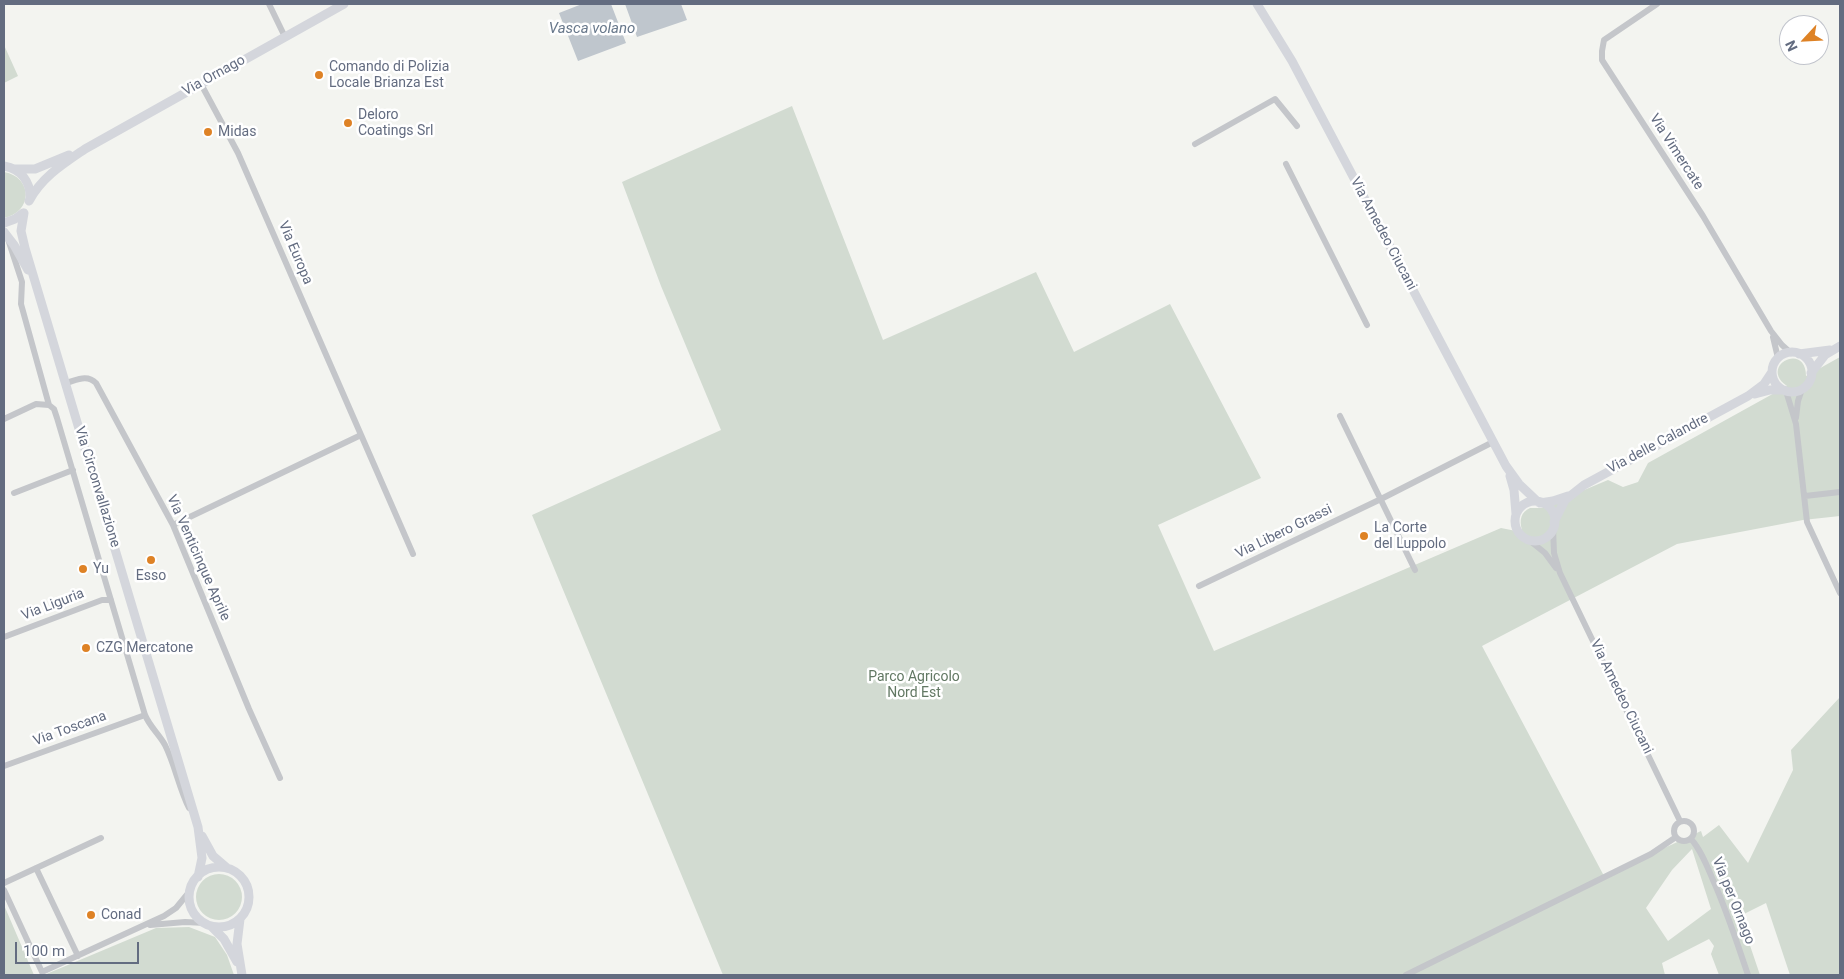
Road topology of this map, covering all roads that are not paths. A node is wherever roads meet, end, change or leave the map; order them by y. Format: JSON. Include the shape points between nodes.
{"nodes":[{"id":1,"x":269,"y":4,"type":"edge"},
{"id":2,"x":344,"y":4,"type":"edge"},
{"id":3,"x":1257,"y":4,"type":"edge"},
{"id":4,"x":1657,"y":4,"type":"edge"},
{"id":5,"x":285,"y":36,"type":"junction"},
{"id":6,"x":201,"y":84,"type":"junction"},
{"id":7,"x":1297,"y":126,"type":"dead end"},
{"id":8,"x":1195,"y":144,"type":"dead end"},
{"id":9,"x":85,"y":149,"type":"junction"},
{"id":10,"x":1286,"y":164,"type":"dead end"},
{"id":11,"x":8,"y":167,"type":"edge"},
{"id":12,"x":29,"y":201,"type":"junction"},
{"id":13,"x":24,"y":212,"type":"junction"},
{"id":14,"x":4,"y":223,"type":"edge"},
{"id":15,"x":5,"y":234,"type":"edge"},
{"id":16,"x":38,"y":290,"type":"junction"},
{"id":17,"x":1367,"y":325,"type":"dead end"},
{"id":18,"x":1772,"y":331,"type":"junction"},
{"id":19,"x":1837,"y":348,"type":"edge"},
{"id":20,"x":1795,"y":353,"type":"junction"},
{"id":21,"x":1778,"y":358,"type":"junction"},
{"id":22,"x":1772,"y":372,"type":"junction"},
{"id":23,"x":1811,"y":373,"type":"junction"},
{"id":24,"x":66,"y":384,"type":"junction"},
{"id":25,"x":1802,"y":389,"type":"junction"},
{"id":26,"x":1785,"y":391,"type":"junction"},
{"id":27,"x":1748,"y":396,"type":"junction"},
{"id":28,"x":49,"y":405,"type":"junction"},
{"id":29,"x":1340,"y":416,"type":"dead end"},
{"id":30,"x":4,"y":419,"type":"edge"},
{"id":31,"x":1796,"y":424,"type":"junction"},
{"id":32,"x":361,"y":435,"type":"junction"},
{"id":33,"x":1493,"y":442,"type":"junction"},
{"id":34,"x":1506,"y":466,"type":"junction"},
{"id":35,"x":73,"y":470,"type":"junction"},
{"id":36,"x":1840,"y":492,"type":"edge"},
{"id":37,"x":14,"y":493,"type":"dead end"},
{"id":38,"x":1571,"y":495,"type":"junction"},
{"id":39,"x":1805,"y":496,"type":"junction"},
{"id":40,"x":1381,"y":499,"type":"junction"},
{"id":41,"x":1539,"y":502,"type":"junction"},
{"id":42,"x":1516,"y":515,"type":"junction"},
{"id":43,"x":174,"y":525,"type":"junction"},
{"id":44,"x":1553,"y":525,"type":"junction"},
{"id":45,"x":1529,"y":540,"type":"junction"},
{"id":46,"x":413,"y":554,"type":"dead end"},
{"id":47,"x":1415,"y":570,"type":"dead end"},
{"id":48,"x":1560,"y":573,"type":"junction"},
{"id":49,"x":1199,"y":586,"type":"dead end"},
{"id":50,"x":1840,"y":593,"type":"edge"},
{"id":51,"x":111,"y":600,"type":"junction"},
{"id":52,"x":4,"y":637,"type":"edge"},
{"id":53,"x":145,"y":715,"type":"junction"},
{"id":54,"x":4,"y":766,"type":"edge"},
{"id":55,"x":280,"y":778,"type":"dead end"},
{"id":56,"x":1680,"y":821,"type":"junction"},
{"id":57,"x":197,"y":824,"type":"junction"},
{"id":58,"x":1676,"y":837,"type":"junction"},
{"id":59,"x":102,"y":838,"type":"dead end"},
{"id":60,"x":1690,"y":839,"type":"junction"},
{"id":61,"x":36,"y":868,"type":"junction"},
{"id":62,"x":228,"y":868,"type":"junction"},
{"id":63,"x":198,"y":877,"type":"junction"},
{"id":64,"x":4,"y":883,"type":"edge"},
{"id":65,"x":4,"y":890,"type":"edge"},
{"id":66,"x":190,"y":891,"type":"junction"},
{"id":67,"x":240,"y":919,"type":"junction"},
{"id":68,"x":208,"y":924,"type":"junction"},
{"id":69,"x":144,"y":926,"type":"junction"},
{"id":70,"x":78,"y":956,"type":"junction"},
{"id":71,"x":242,"y":973,"type":"edge"},
{"id":72,"x":1406,"y":975,"type":"edge"},
{"id":73,"x":1748,"y":975,"type":"edge"}],
"edges":[{"from":1,"to":5,"type":"street"},
{"from":2,"to":5,"type":"main road","name":"Via Ornago"},
{"from":3,"to":33,"type":"main road","name":"Via Amedeo Ciucani","via":[[1292,61]]},
{"from":4,"to":18,"type":"street","name":"Via Vimercate","via":[[1604,40],[1602,60],[1703,216]]},
{"from":5,"to":6,"type":"main road","name":"Via Ornago"},
{"from":6,"to":9,"type":"main road","name":"Via Ornago"},
{"from":6,"to":32,"type":"street","name":"Via Europa","via":[[238,153]]},
{"from":7,"to":8,"type":"street","via":[[1275,99]]},
{"from":9,"to":11,"type":"main road","name":"Via Ornago","via":[[35,169]]},
{"from":9,"to":12,"type":"main road","name":"Via Ornago","via":[[51,173]]},
{"from":10,"to":17,"type":"street"},
{"from":11,"to":12,"type":"main road","via":[[28,183]]},
{"from":12,"to":13,"type":"main road","name":"Via Circonvallazione"},
{"from":13,"to":14,"type":"main road","via":[[15,220]]},
{"from":13,"to":16,"type":"main road","name":"Via Circonvallazione","via":[[22,235]]},
{"from":15,"to":16,"type":"main road","name":"Via Circonvallazione"},
{"from":15,"to":28,"type":"street","via":[[22,282],[21,304]]},
{"from":16,"to":24,"type":"main road","name":"Via Circonvallazione"},
{"from":18,"to":20,"type":"street","name":"Via Vimercate","via":[[1782,346]]},
{"from":18,"to":21,"type":"street","name":"Via Vimercate"},
{"from":19,"to":20,"type":"main road","via":[[1821,353]]},
{"from":19,"to":23,"type":"main road"},
{"from":20,"to":21,"type":"main road"},
{"from":20,"to":23,"type":"main road","via":[[1808,361]]},
{"from":21,"to":22,"type":"main road","name":"Via delle Calandre"},
{"from":22,"to":26,"type":"main road","via":[[1775,382]]},
{"from":22,"to":27,"type":"main road","name":"Via delle Calandre","via":[[1765,383]]},
{"from":23,"to":25,"type":"main road"},
{"from":24,"to":43,"type":"street","name":"Via Venticinque Aprile","via":[[84,377],[96,383]]},
{"from":24,"to":57,"type":"main road","name":"Via Circonvallazione"},
{"from":25,"to":26,"type":"main road","name":"Via delle Calandre"},
{"from":25,"to":31,"type":"street"},
{"from":26,"to":27,"type":"main road","name":"Via delle Calandre"},
{"from":26,"to":31,"type":"street"},
{"from":27,"to":38,"type":"main road","name":"Via delle Calandre","via":[[1593,479]]},
{"from":28,"to":30,"type":"street","via":[[36,404]]},
{"from":28,"to":35,"type":"street","via":[[55,411]]},
{"from":29,"to":40,"type":"street"},
{"from":31,"to":39,"type":"street"},
{"from":32,"to":43,"type":"street"},
{"from":32,"to":46,"type":"street","name":"Via Europa"},
{"from":33,"to":34,"type":"main road","name":"Via Amedeo Ciucani"},
{"from":33,"to":40,"type":"street","name":"Via Libero Grassi"},
{"from":34,"to":41,"type":"main road","name":"Via Amedeo Ciucani","via":[[1519,484]]},
{"from":34,"to":42,"type":"main road","name":"Via Amedeo Ciucani","via":[[1514,490]]},
{"from":35,"to":37,"type":"street"},
{"from":35,"to":51,"type":"street"},
{"from":36,"to":39,"type":"street"},
{"from":38,"to":41,"type":"main road","name":"Via delle Calandre"},
{"from":38,"to":44,"type":"main road","name":"Via delle Calandre","via":[[1563,503]]},
{"from":39,"to":50,"type":"street","via":[[1807,522]]},
{"from":40,"to":47,"type":"street"},
{"from":40,"to":49,"type":"street","name":"Via Libero Grassi"},
{"from":41,"to":42,"type":"main road","via":[[1526,504]]},
{"from":41,"to":44,"type":"main road","name":"Via Amedeo Ciucani","via":[[1550,510]]},
{"from":42,"to":45,"type":"main road","name":"Via Amedeo Ciucani","via":[[1516,529]]},
{"from":43,"to":55,"type":"street","name":"Via Venticinque Aprile"},
{"from":44,"to":45,"type":"main road","via":[[1543,539]]},
{"from":44,"to":48,"type":"street","name":"Via Amedeo Ciucani","via":[[1553,549]]},
{"from":45,"to":48,"type":"street","name":"Via Amedeo Ciucani"},
{"from":48,"to":56,"type":"street","name":"Via Amedeo Ciucani"},
{"from":51,"to":52,"type":"street","name":"Via Liguria","via":[[102,600]]},
{"from":51,"to":53,"type":"street"},
{"from":53,"to":54,"type":"street","name":"Via Toscana"},
{"from":53,"to":57,"type":"street","via":[[165,744]]},
{"from":56,"to":58,"type":"street","via":[[1674,828]]},
{"from":56,"to":60,"type":"street","via":[[1688,821],[1693,826]]},
{"from":57,"to":62,"type":"main road","name":"Via Circonvallazione","via":[[213,856]]},
{"from":57,"to":63,"type":"main road","name":"Via Circonvallazione","via":[[202,858]]},
{"from":58,"to":60,"type":"street","via":[[1682,841]]},
{"from":58,"to":72,"type":"street","via":[[1651,854]]},
{"from":59,"to":61,"type":"street"},
{"from":60,"to":73,"type":"street","name":"Via per Ornago","via":[[1708,868]]},
{"from":61,"to":64,"type":"street"},
{"from":61,"to":70,"type":"street"},
{"from":62,"to":63,"type":"main road","via":[[211,868]]},
{"from":62,"to":67,"type":"main road","name":"Via Circonvallazione","via":[[242,878],[249,891],[248,907]]},
{"from":63,"to":66,"type":"main road","name":"Via Circonvallazione"},
{"from":65,"to":70,"type":"street","via":[[42,972]]},
{"from":66,"to":68,"type":"main road","name":"Via Circonvallazione","via":[[193,911]]},
{"from":66,"to":69,"type":"street","via":[[172,911]]},
{"from":67,"to":68,"type":"main road","via":[[226,926]]},
{"from":67,"to":71,"type":"main road","name":"Via Circonvallazione","via":[[237,938]]},
{"from":68,"to":69,"type":"street","via":[[182,922]]},
{"from":68,"to":71,"type":"main road","name":"Via Circonvallazione","via":[[227,944]]},
{"from":69,"to":70,"type":"street"}]}
